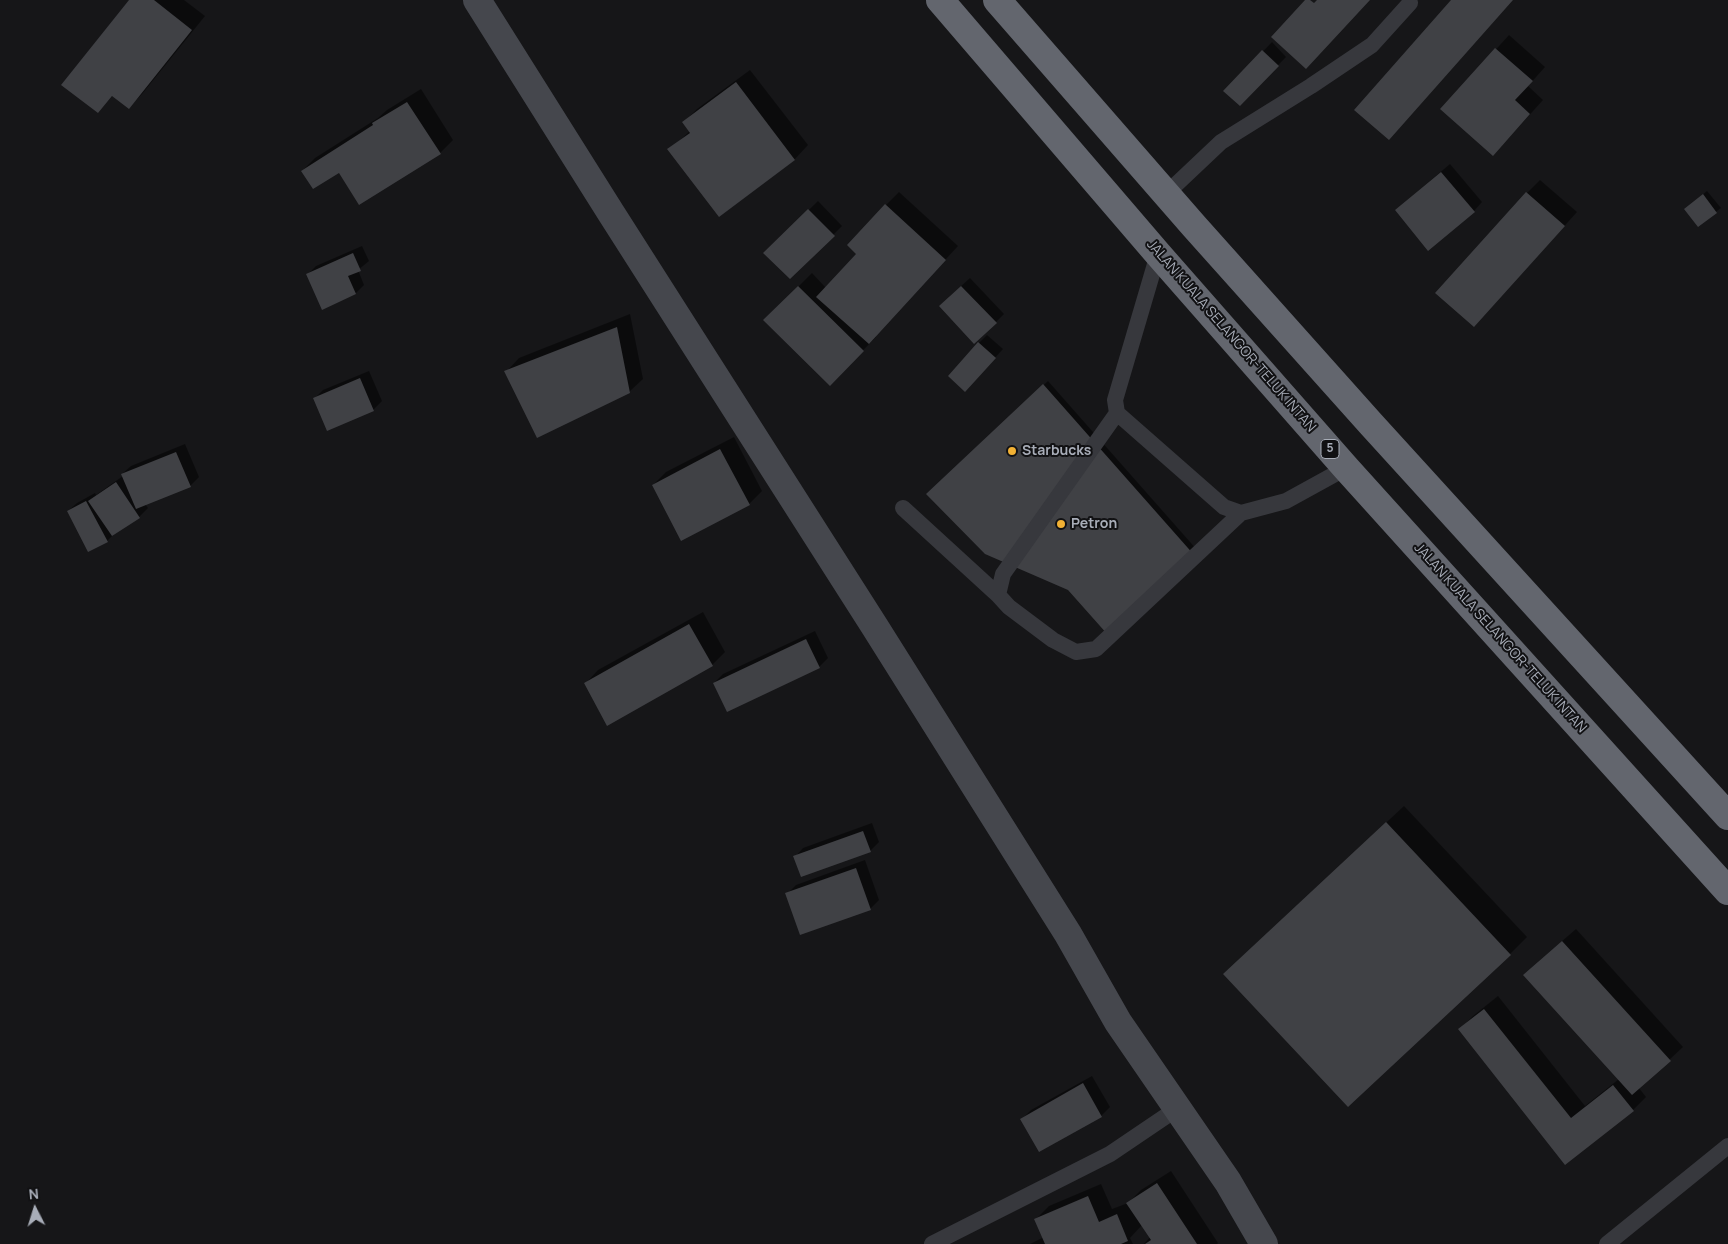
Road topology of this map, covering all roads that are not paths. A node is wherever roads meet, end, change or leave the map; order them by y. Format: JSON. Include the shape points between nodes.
{"nodes":[{"id":1,"x":477,"y":0,"type":"edge"},
{"id":2,"x":940,"y":0,"type":"edge"},
{"id":3,"x":996,"y":0,"type":"edge"},
{"id":4,"x":1410,"y":3,"type":"dead end"},
{"id":5,"x":1166,"y":194,"type":"junction"},
{"id":6,"x":1158,"y":254,"type":"junction"},
{"id":7,"x":1117,"y":413,"type":"junction"},
{"id":8,"x":1346,"y":468,"type":"junction"},
{"id":9,"x":903,"y":508,"type":"dead end"},
{"id":10,"x":1241,"y":513,"type":"junction"},
{"id":11,"x":998,"y":595,"type":"junction"},
{"id":12,"x":1728,"y":816,"type":"edge"},
{"id":13,"x":1728,"y":890,"type":"edge"},
{"id":14,"x":1178,"y":1108,"type":"junction"},
{"id":15,"x":1728,"y":1146,"type":"edge"},
{"id":16,"x":932,"y":1244,"type":"edge"},
{"id":17,"x":1264,"y":1244,"type":"edge"},
{"id":18,"x":1606,"y":1244,"type":"edge"}],
"edges":[{"from":1,"to":14,"type":"street","via":[[1068,934],[1118,1022]]},
{"from":2,"to":6,"type":"highway","name":"JALAN KUALA SELANGOR-TELUK INTAN","number":"5"},
{"from":3,"to":5,"type":"highway"},
{"from":4,"to":5,"type":"lane","via":[[1372,45],[1221,142]]},
{"from":5,"to":12,"type":"highway"},
{"from":6,"to":7,"type":"lane","via":[[1115,400]]},
{"from":6,"to":8,"type":"highway","name":"JALAN KUALA SELANGOR-TELUK INTAN","number":"5"},
{"from":7,"to":10,"type":"lane","via":[[1224,507]]},
{"from":7,"to":11,"type":"lane","via":[[1002,574]]},
{"from":8,"to":10,"type":"lane","via":[[1286,501]]},
{"from":8,"to":13,"type":"highway","name":"JALAN KUALA SELANGOR-TELUK INTAN","number":"5"},
{"from":9,"to":11,"type":"lane"},
{"from":10,"to":11,"type":"lane","via":[[1096,649],[1076,652],[1053,640]]},
{"from":14,"to":16,"type":"lane","via":[[1110,1154]]},
{"from":14,"to":17,"type":"street","via":[[1228,1182]]},
{"from":15,"to":18,"type":"lane"}]}
